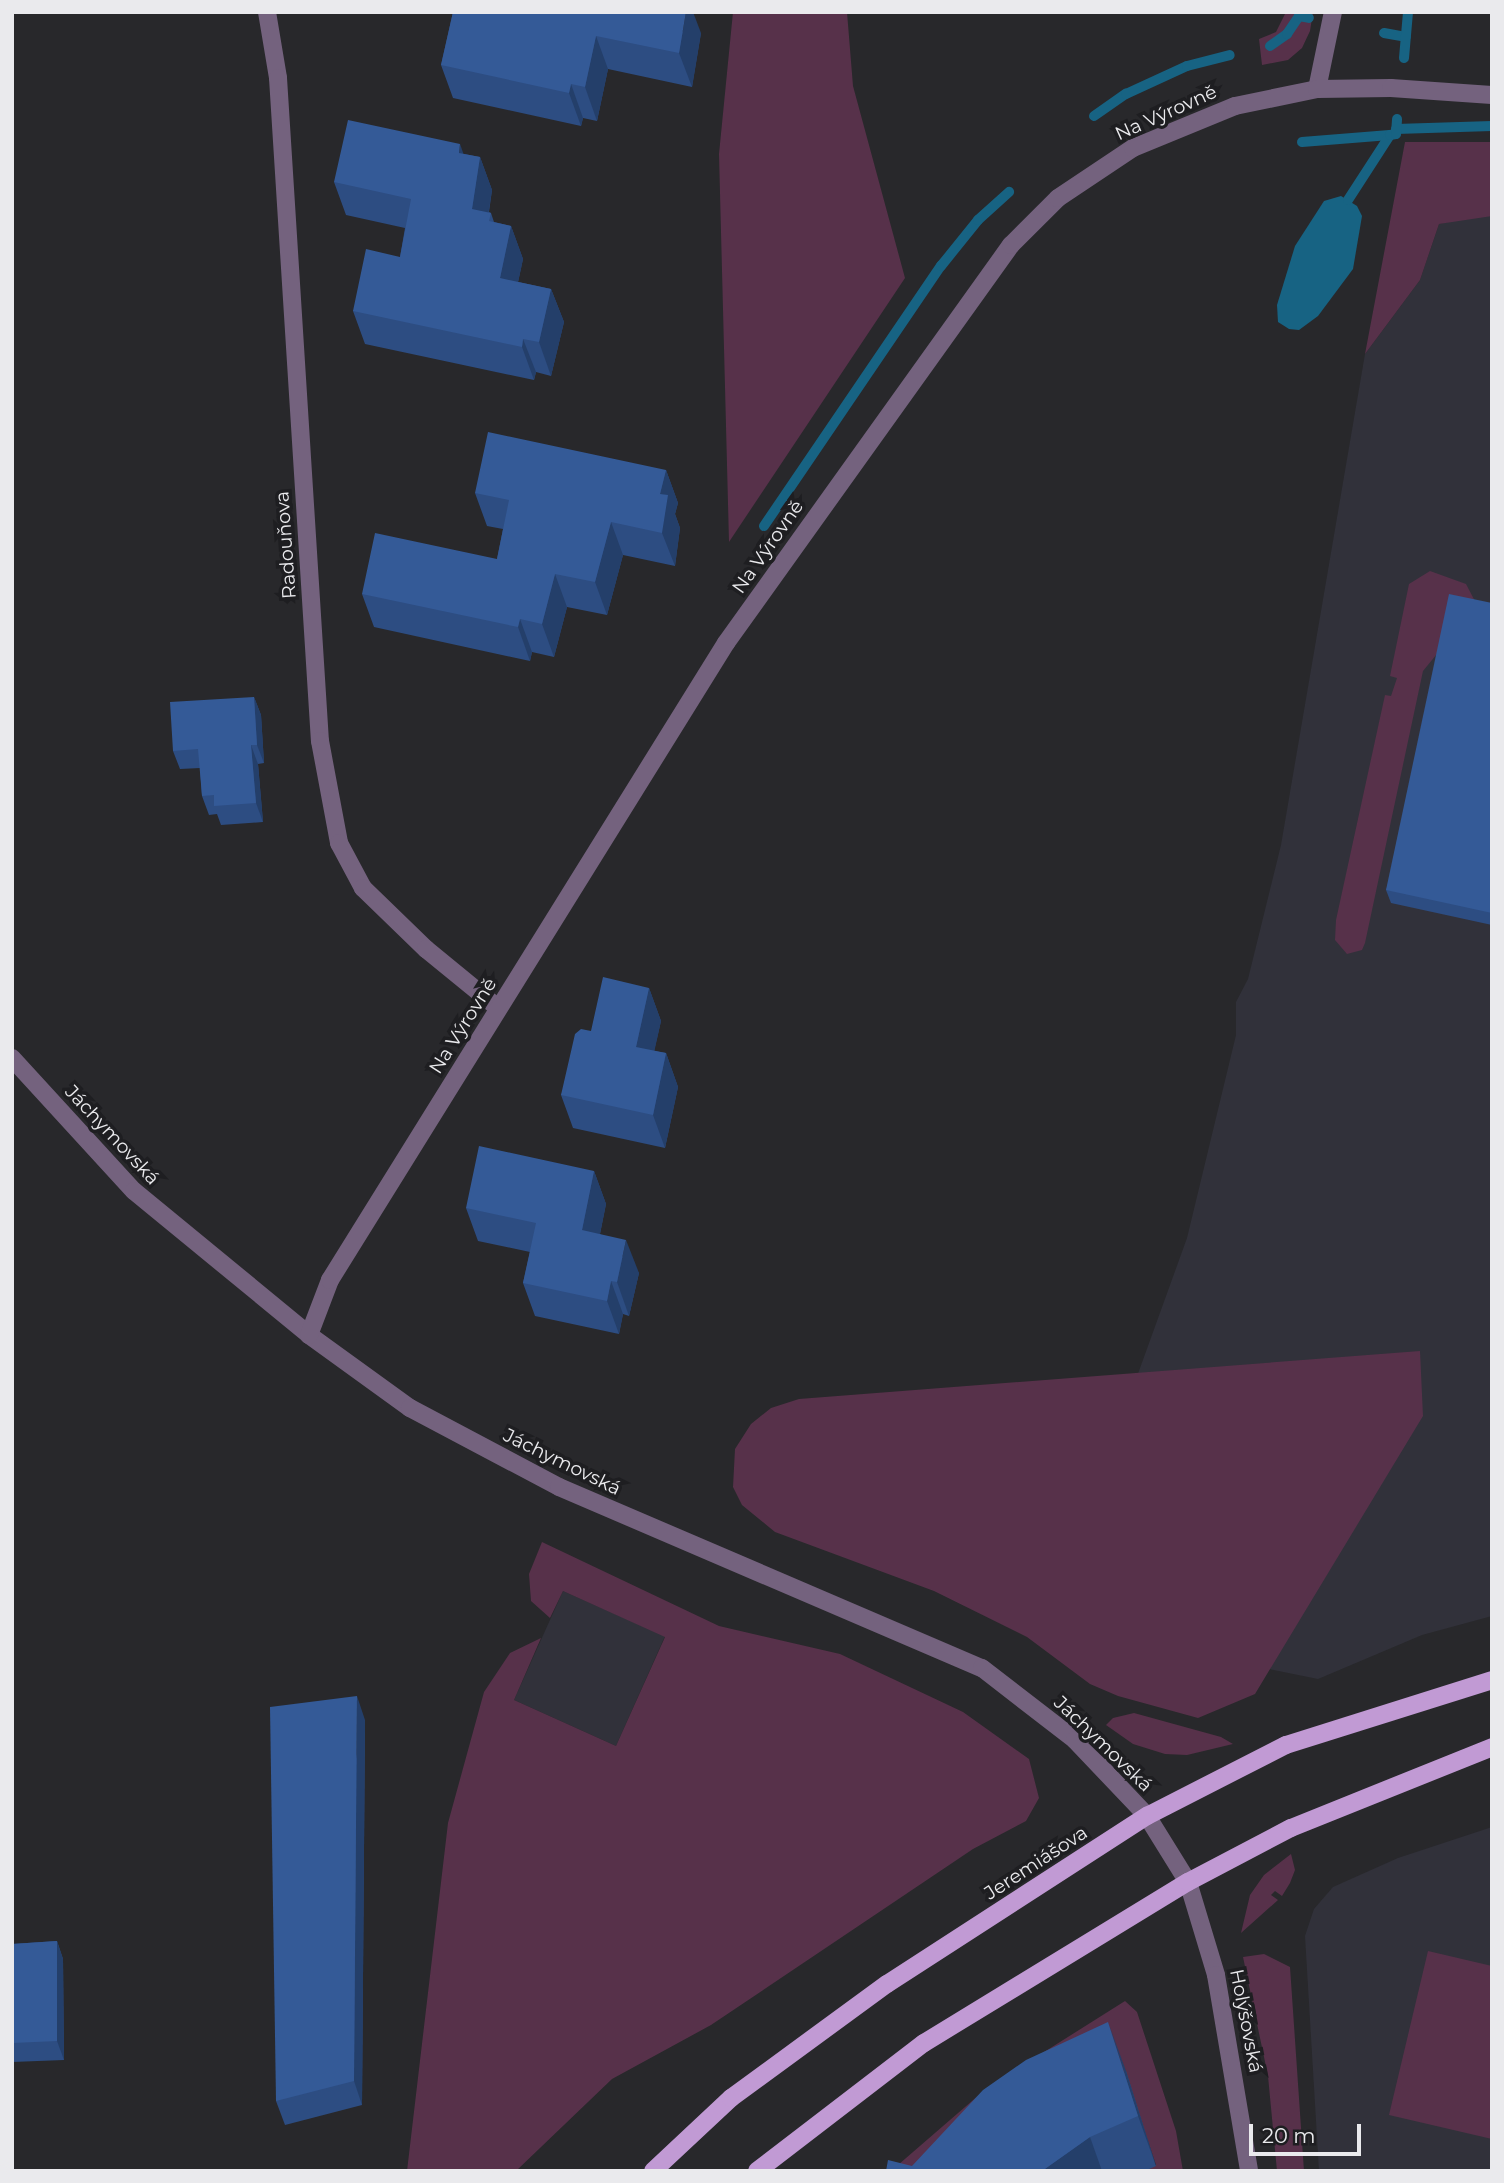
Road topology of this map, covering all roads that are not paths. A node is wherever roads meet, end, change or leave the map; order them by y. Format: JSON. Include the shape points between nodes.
{"nodes":[{"id":1,"x":267,"y":12,"type":"edge"},
{"id":2,"x":1333,"y":12,"type":"edge"},
{"id":3,"x":1317,"y":89,"type":"junction"},
{"id":4,"x":1492,"y":95,"type":"edge"},
{"id":5,"x":498,"y":1009,"type":"junction"},
{"id":6,"x":12,"y":1059,"type":"edge"},
{"id":7,"x":309,"y":1335,"type":"junction"},
{"id":8,"x":1492,"y":1680,"type":"edge"},
{"id":9,"x":1492,"y":1747,"type":"edge"},
{"id":10,"x":1147,"y":1816,"type":"junction"},
{"id":11,"x":1188,"y":1882,"type":"junction"},
{"id":12,"x":653,"y":2171,"type":"edge"},
{"id":13,"x":757,"y":2171,"type":"edge"},
{"id":14,"x":1249,"y":2171,"type":"edge"}],
"edges":[{"from":1,"to":5,"type":"street","name":"Radouňova","via":[[278,78],[320,741],[339,842],[363,888]]},
{"from":2,"to":3,"type":"street"},
{"from":3,"to":4,"type":"street","name":"Na Výrovně","via":[[1391,88]]},
{"from":3,"to":5,"type":"street","name":"Na Výrovně","via":[[1234,106],[1133,148],[1058,198],[1011,245],[726,643]]},
{"from":5,"to":7,"type":"street","name":"Na Výrovně","via":[[330,1280]]},
{"from":6,"to":7,"type":"street","name":"Jáchymovská","via":[[135,1191]]},
{"from":7,"to":10,"type":"street","name":"Jáchymovská","via":[[410,1408],[541,1479],[982,1668],[1069,1735]]},
{"from":8,"to":10,"type":"main road","name":"Jeremiášova","via":[[1278,1749]]},
{"from":9,"to":11,"type":"main road","via":[[1291,1828]]},
{"from":10,"to":11,"type":"street","name":"Jáchymovská"},
{"from":10,"to":12,"type":"main road","name":"Jeremiášova","via":[[887,1984],[732,2098]]},
{"from":11,"to":13,"type":"main road","via":[[924,2043]]},
{"from":11,"to":14,"type":"street","name":"Holýšovská","via":[[1216,1975]]}]}
